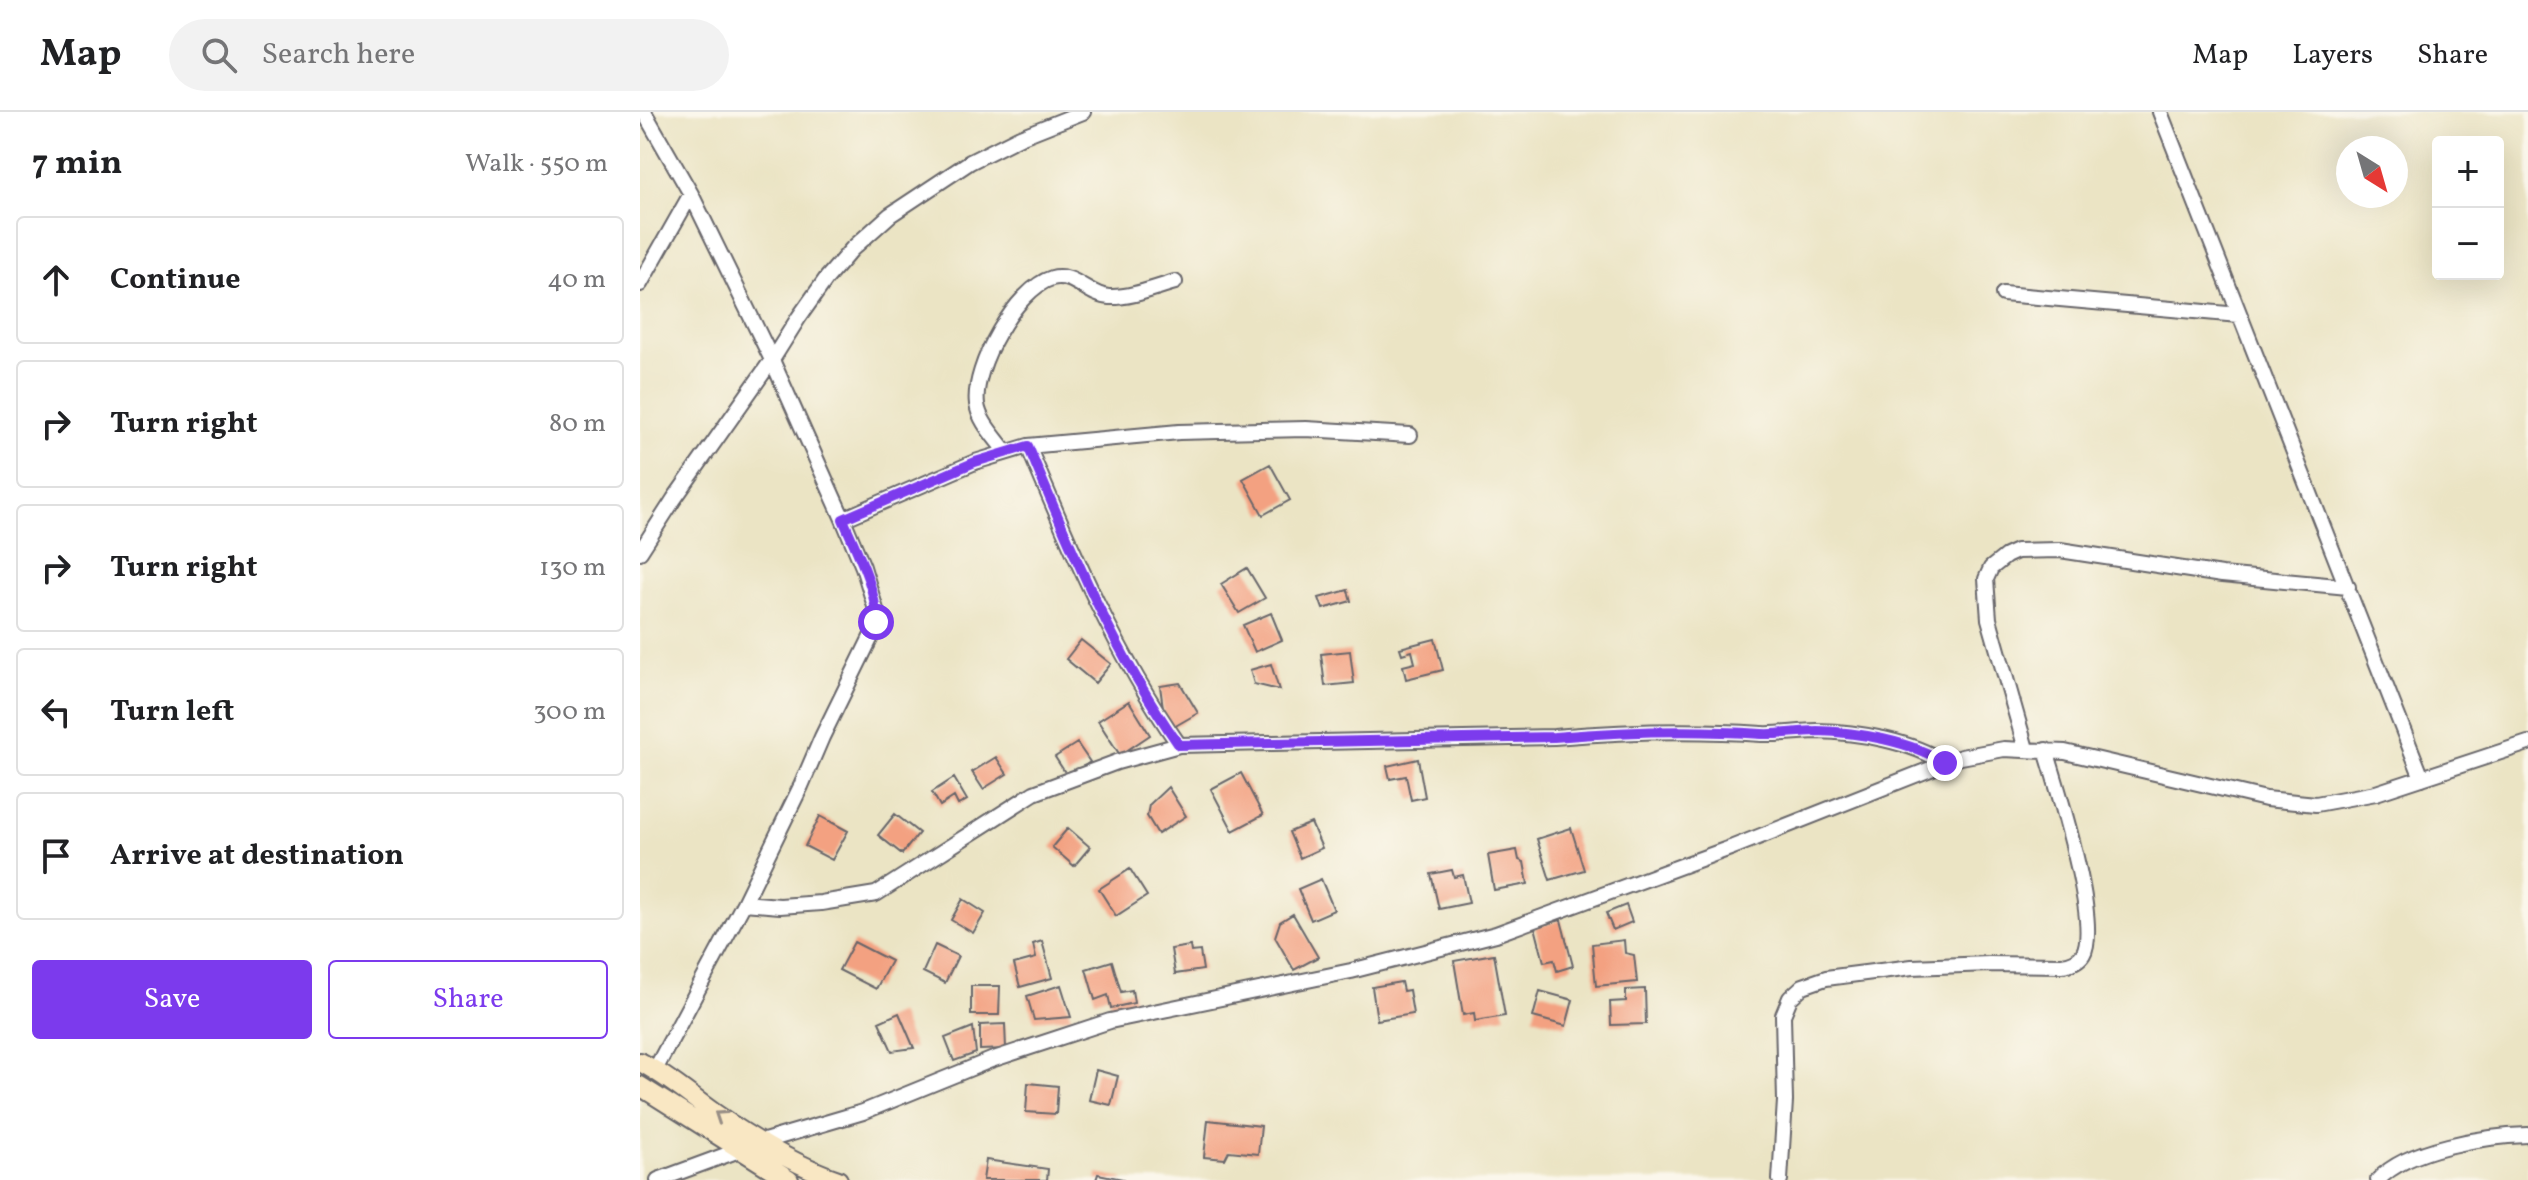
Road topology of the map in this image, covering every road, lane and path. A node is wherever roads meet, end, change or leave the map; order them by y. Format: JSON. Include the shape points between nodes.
{"nodes":[{"id":1,"x":644,"y":112,"type":"edge"},
{"id":2,"x":1083,"y":112,"type":"edge"},
{"id":3,"x":2160,"y":112,"type":"edge"},
{"id":4,"x":691,"y":194,"type":"junction"},
{"id":5,"x":1175,"y":282,"type":"dead end"},
{"id":6,"x":640,"y":284,"type":"edge"},
{"id":7,"x":2003,"y":294,"type":"dead end"},
{"id":8,"x":2239,"y":315,"type":"junction"},
{"id":9,"x":772,"y":360,"type":"junction"},
{"id":10,"x":1410,"y":435,"type":"dead end"},
{"id":11,"x":1028,"y":446,"type":"junction"},
{"id":12,"x":1005,"y":451,"type":"junction"},
{"id":13,"x":843,"y":519,"type":"junction"},
{"id":14,"x":640,"y":552,"type":"edge"},
{"id":15,"x":2348,"y":587,"type":"junction"},
{"id":16,"x":2528,"y":743,"type":"edge"},
{"id":17,"x":1179,"y":745,"type":"junction"},
{"id":18,"x":2026,"y":749,"type":"junction"},
{"id":19,"x":2046,"y":750,"type":"junction"},
{"id":20,"x":1945,"y":763,"type":"junction"},
{"id":21,"x":2422,"y":778,"type":"junction"},
{"id":22,"x":744,"y":903,"type":"junction"},
{"id":23,"x":648,"y":1066,"type":"edge"},
{"id":24,"x":640,"y":1086,"type":"edge"},
{"id":25,"x":2528,"y":1135,"type":"edge"},
{"id":26,"x":761,"y":1142,"type":"junction"},
{"id":27,"x":741,"y":1150,"type":"junction"},
{"id":28,"x":658,"y":1180,"type":"edge"},
{"id":29,"x":789,"y":1180,"type":"edge"},
{"id":30,"x":838,"y":1180,"type":"edge"},
{"id":31,"x":1780,"y":1180,"type":"edge"},
{"id":32,"x":2378,"y":1180,"type":"edge"}],
"edges":[{"from":1,"to":4,"type":"street"},
{"from":2,"to":9,"type":"street","via":[[970,162],[870,231],[826,279]]},
{"from":3,"to":8,"type":"street"},
{"from":4,"to":6,"type":"street"},
{"from":4,"to":9,"type":"street"},
{"from":5,"to":12,"type":"street","via":[[1109,297],[1061,277],[1031,291],[993,344],[977,387],[983,421]]},
{"from":7,"to":8,"type":"street"},
{"from":8,"to":15,"type":"street"},
{"from":9,"to":13,"type":"street"},
{"from":9,"to":14,"type":"street"},
{"from":10,"to":11,"type":"street","via":[[1306,429],[1179,432]]},
{"from":11,"to":12,"type":"street"},
{"from":11,"to":17,"type":"street","via":[[1130,668]]},
{"from":12,"to":13,"type":"street"},
{"from":13,"to":22,"type":"street","via":[[863,567],[876,622]]},
{"from":15,"to":18,"type":"street","via":[[2222,575],[2060,550],[2006,556],[1986,579],[1989,619]]},
{"from":15,"to":21,"type":"street"},
{"from":16,"to":21,"type":"street"},
{"from":17,"to":20,"type":"street","via":[[1814,731],[1891,740]]},
{"from":17,"to":22,"type":"street","via":[[1034,793],[876,894],[780,906]]},
{"from":18,"to":19,"type":"street"},
{"from":18,"to":20,"type":"street","via":[[1984,752]]},
{"from":19,"to":21,"type":"street","via":[[2294,803],[2358,798]]},
{"from":19,"to":31,"type":"street","via":[[2083,895],[2083,954],[2071,964],[1912,967],[1803,986],[1783,1015]]},
{"from":20,"to":26,"type":"street","via":[[1496,934],[1351,971],[1110,1021],[991,1060],[863,1112]]},
{"from":22,"to":23,"type":"street"},
{"from":26,"to":23,"type":"main road","one_way":true},
{"from":24,"to":27,"type":"main road"},
{"from":25,"to":32,"type":"street","via":[[2459,1143],[2392,1168]]},
{"from":26,"to":27,"type":"street"},
{"from":26,"to":30,"type":"main road"},
{"from":27,"to":28,"type":"street"},
{"from":27,"to":29,"type":"main road"}]}
